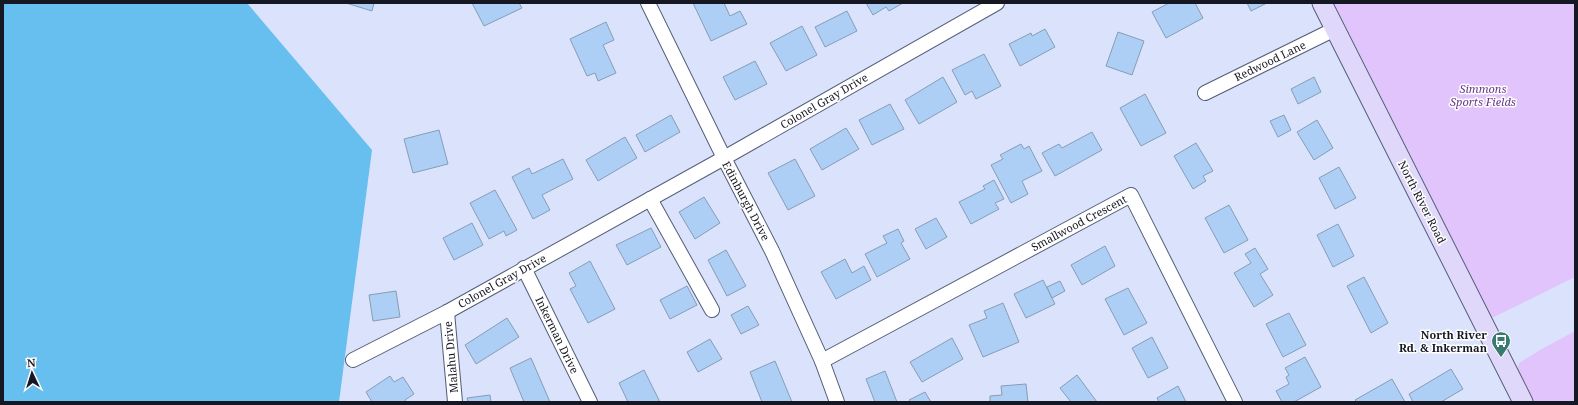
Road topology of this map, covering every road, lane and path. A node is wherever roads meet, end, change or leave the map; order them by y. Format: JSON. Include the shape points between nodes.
{"nodes":[{"id":1,"x":648,"y":3,"type":"edge"},
{"id":2,"x":997,"y":3,"type":"edge"},
{"id":3,"x":1322,"y":3,"type":"edge"},
{"id":4,"x":1334,"y":29,"type":"junction"},
{"id":5,"x":1205,"y":93,"type":"dead end"},
{"id":6,"x":724,"y":158,"type":"junction"},
{"id":7,"x":650,"y":199,"type":"junction"},
{"id":8,"x":524,"y":268,"type":"junction"},
{"id":9,"x":712,"y":310,"type":"dead end"},
{"id":10,"x":447,"y":312,"type":"junction"},
{"id":11,"x":353,"y":360,"type":"dead end"},
{"id":12,"x":822,"y":361,"type":"junction"},
{"id":13,"x":455,"y":402,"type":"edge"},
{"id":14,"x":590,"y":402,"type":"edge"},
{"id":15,"x":837,"y":402,"type":"edge"},
{"id":16,"x":1235,"y":402,"type":"edge"},
{"id":17,"x":1523,"y":402,"type":"edge"}],
"edges":[{"from":1,"to":6,"type":"street","name":"Edinburgh Drive"},
{"from":2,"to":6,"type":"street","name":"Colonel Gray Drive"},
{"from":3,"to":4,"type":"main road","name":"North River Road"},
{"from":4,"to":5,"type":"street","name":"Redwood Lane"},
{"from":4,"to":17,"type":"main road","name":"North River Road"},
{"from":6,"to":7,"type":"street","name":"Colonel Gray Drive"},
{"from":6,"to":12,"type":"street","name":"Edinburgh Drive","via":[[772,250]]},
{"from":7,"to":8,"type":"street","name":"Colonel Gray Drive"},
{"from":7,"to":9,"type":"street"},
{"from":8,"to":10,"type":"street","name":"Colonel Gray Drive"},
{"from":8,"to":14,"type":"street","name":"Inkerman Drive"},
{"from":10,"to":11,"type":"street","name":"Colonel Gray Drive"},
{"from":10,"to":13,"type":"street","name":"Malahu Drive"},
{"from":12,"to":15,"type":"street","name":"Edinburgh Drive"},
{"from":12,"to":16,"type":"street","name":"Smallwood Crescent","via":[[1131,195]]}]}
